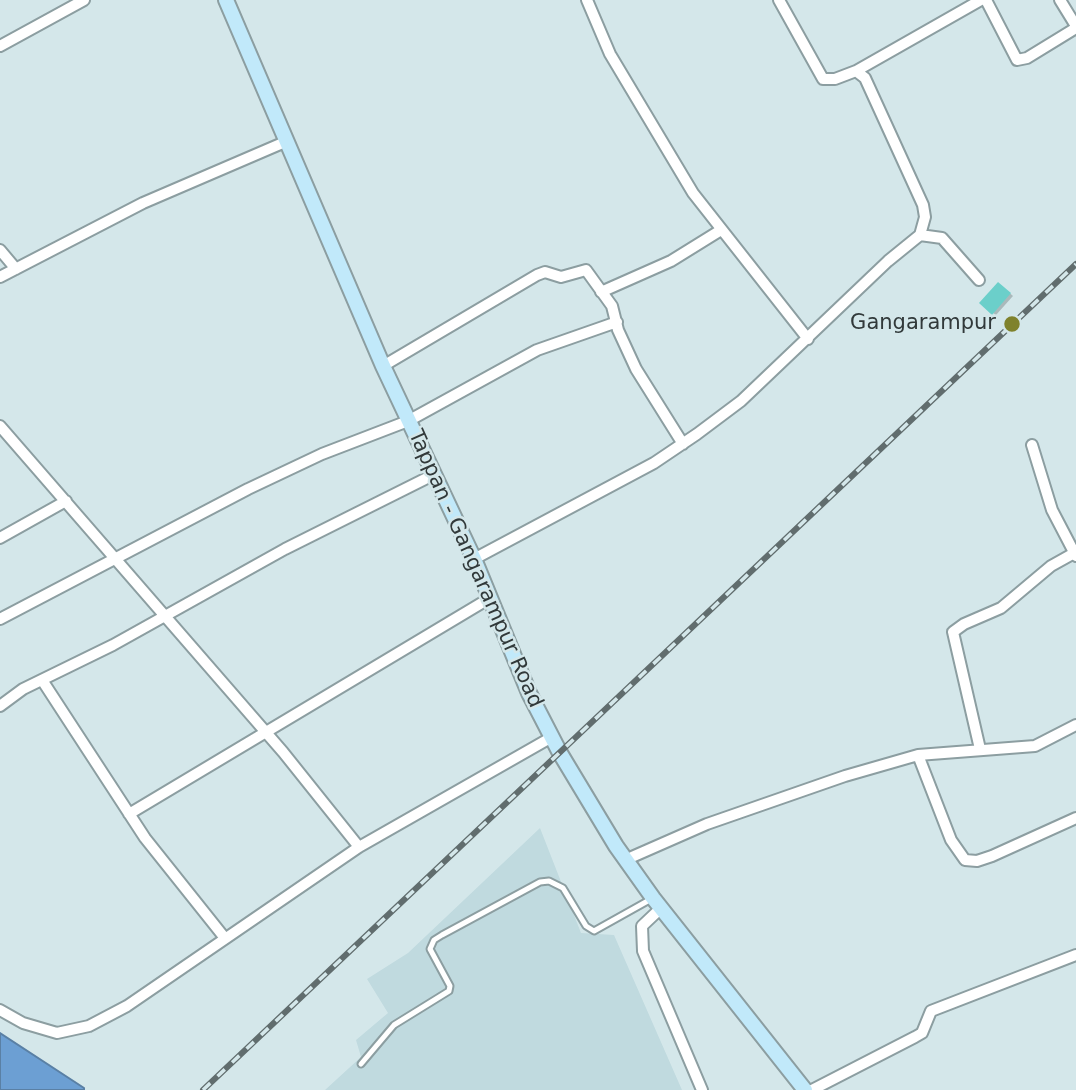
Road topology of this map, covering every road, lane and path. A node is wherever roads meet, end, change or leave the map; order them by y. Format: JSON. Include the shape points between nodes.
{"nodes":[{"id":1,"x":84,"y":0,"type":"edge"},
{"id":2,"x":226,"y":0,"type":"edge"},
{"id":3,"x":587,"y":0,"type":"edge"},
{"id":4,"x":779,"y":0,"type":"edge"},
{"id":5,"x":983,"y":0,"type":"edge"},
{"id":6,"x":1060,"y":0,"type":"edge"},
{"id":7,"x":1076,"y":27,"type":"edge"},
{"id":8,"x":0,"y":46,"type":"edge"},
{"id":9,"x":856,"y":71,"type":"junction"},
{"id":10,"x":285,"y":142,"type":"junction"},
{"id":11,"x":721,"y":230,"type":"junction"},
{"id":12,"x":920,"y":235,"type":"junction"},
{"id":13,"x":0,"y":250,"type":"edge"},
{"id":14,"x":16,"y":269,"type":"junction"},
{"id":15,"x":0,"y":277,"type":"edge"},
{"id":16,"x":979,"y":280,"type":"dead end"},
{"id":17,"x":601,"y":292,"type":"junction"},
{"id":18,"x":617,"y":322,"type":"junction"},
{"id":19,"x":808,"y":339,"type":"junction"},
{"id":20,"x":383,"y":366,"type":"junction"},
{"id":21,"x":408,"y":421,"type":"junction"},
{"id":22,"x":0,"y":426,"type":"edge"},
{"id":23,"x":12,"y":439,"type":"junction"},
{"id":24,"x":683,"y":443,"type":"junction"},
{"id":25,"x":1032,"y":445,"type":"dead end"},
{"id":26,"x":0,"y":446,"type":"edge"},
{"id":27,"x":433,"y":475,"type":"junction"},
{"id":28,"x":66,"y":501,"type":"junction"},
{"id":29,"x":0,"y":538,"type":"edge"},
{"id":30,"x":1075,"y":554,"type":"edge"},
{"id":31,"x":114,"y":556,"type":"junction"},
{"id":32,"x":474,"y":559,"type":"junction"},
{"id":33,"x":490,"y":598,"type":"junction"},
{"id":34,"x":163,"y":615,"type":"junction"},
{"id":35,"x":0,"y":618,"type":"edge"},
{"id":36,"x":42,"y":680,"type":"junction"},
{"id":37,"x":0,"y":706,"type":"edge"},
{"id":38,"x":1076,"y":725,"type":"edge"},
{"id":39,"x":264,"y":732,"type":"junction"},
{"id":40,"x":552,"y":737,"type":"junction"},
{"id":41,"x":980,"y":750,"type":"junction"},
{"id":42,"x":918,"y":755,"type":"junction"},
{"id":43,"x":129,"y":814,"type":"junction"},
{"id":44,"x":1076,"y":818,"type":"edge"},
{"id":45,"x":359,"y":847,"type":"junction"},
{"id":46,"x":625,"y":860,"type":"junction"},
{"id":47,"x":657,"y":903,"type":"junction"},
{"id":48,"x":224,"y":937,"type":"junction"},
{"id":49,"x":1076,"y":955,"type":"edge"},
{"id":50,"x":0,"y":1010,"type":"edge"},
{"id":51,"x":361,"y":1064,"type":"dead end"},
{"id":52,"x":702,"y":1090,"type":"edge"},
{"id":53,"x":805,"y":1090,"type":"edge"},
{"id":54,"x":812,"y":1090,"type":"edge"}],
"edges":[{"from":1,"to":8,"type":"street"},
{"from":2,"to":10,"type":"main road","name":"Tappan - Gangarampur Road"},
{"from":3,"to":11,"type":"street","via":[[610,54],[656,134]]},
{"from":4,"to":9,"type":"street","via":[[823,79]]},
{"from":5,"to":7,"type":"street","via":[[1017,60]]},
{"from":5,"to":9,"type":"street"},
{"from":6,"to":7,"type":"street"},
{"from":9,"to":12,"type":"street","via":[[872,89],[919,194],[925,216]]},
{"from":10,"to":14,"type":"street","via":[[143,203]]},
{"from":10,"to":20,"type":"main road","name":"Tappan - Gangarampur Road"},
{"from":11,"to":17,"type":"street","via":[[671,261]]},
{"from":11,"to":19,"type":"street"},
{"from":12,"to":16,"type":"street","via":[[942,238]]},
{"from":12,"to":19,"type":"street"},
{"from":13,"to":14,"type":"street"},
{"from":14,"to":15,"type":"street"},
{"from":17,"to":18,"type":"street"},
{"from":17,"to":20,"type":"street","via":[[586,270],[561,277],[545,272]]},
{"from":18,"to":21,"type":"street","via":[[537,350]]},
{"from":18,"to":24,"type":"street","via":[[636,369]]},
{"from":19,"to":24,"type":"street","via":[[741,401]]},
{"from":20,"to":21,"type":"main road","name":"Tappan - Gangarampur Road"},
{"from":21,"to":27,"type":"main road","name":"Tappan - Gangarampur Road"},
{"from":21,"to":31,"type":"street","via":[[287,470]]},
{"from":22,"to":23,"type":"street"},
{"from":23,"to":26,"type":"street"},
{"from":23,"to":28,"type":"street"},
{"from":24,"to":32,"type":"street"},
{"from":25,"to":30,"type":"street","via":[[1052,509]]},
{"from":27,"to":32,"type":"main road","name":"Tappan - Gangarampur Road"},
{"from":27,"to":34,"type":"street"},
{"from":28,"to":29,"type":"street"},
{"from":28,"to":31,"type":"street"},
{"from":30,"to":41,"type":"street","via":[[1051,566],[1001,608],[953,632]]},
{"from":31,"to":34,"type":"street"},
{"from":31,"to":35,"type":"street"},
{"from":32,"to":33,"type":"main road","name":"Tappan - Gangarampur Road"},
{"from":33,"to":39,"type":"street"},
{"from":33,"to":40,"type":"main road","name":"Tappan - Gangarampur Road"},
{"from":34,"to":36,"type":"street"},
{"from":34,"to":39,"type":"street"},
{"from":36,"to":37,"type":"street"},
{"from":36,"to":43,"type":"street"},
{"from":38,"to":41,"type":"street","via":[[1035,746]]},
{"from":39,"to":43,"type":"street"},
{"from":39,"to":45,"type":"street"},
{"from":40,"to":45,"type":"street"},
{"from":40,"to":46,"type":"main road","name":"Tappan - Gangarampur Road"},
{"from":41,"to":42,"type":"street"},
{"from":42,"to":44,"type":"street","via":[[951,840],[965,860],[992,856]]},
{"from":42,"to":46,"type":"street","via":[[718,820]]},
{"from":43,"to":48,"type":"street"},
{"from":45,"to":48,"type":"street"},
{"from":46,"to":47,"type":"main road","name":"Tappan - Gangarampur Road"},
{"from":47,"to":51,"type":"lane","via":[[594,931],[586,926],[563,888],[549,881],[442,935],[430,949],[449,991],[394,1025]]},
{"from":47,"to":52,"type":"street","via":[[642,926],[643,951]]},
{"from":47,"to":53,"type":"main road","name":"Tappan - Gangarampur Road"},
{"from":48,"to":50,"type":"street","via":[[127,1006],[74,1031],[41,1029]]},
{"from":49,"to":54,"type":"street","via":[[931,1012],[922,1033]]}]}
